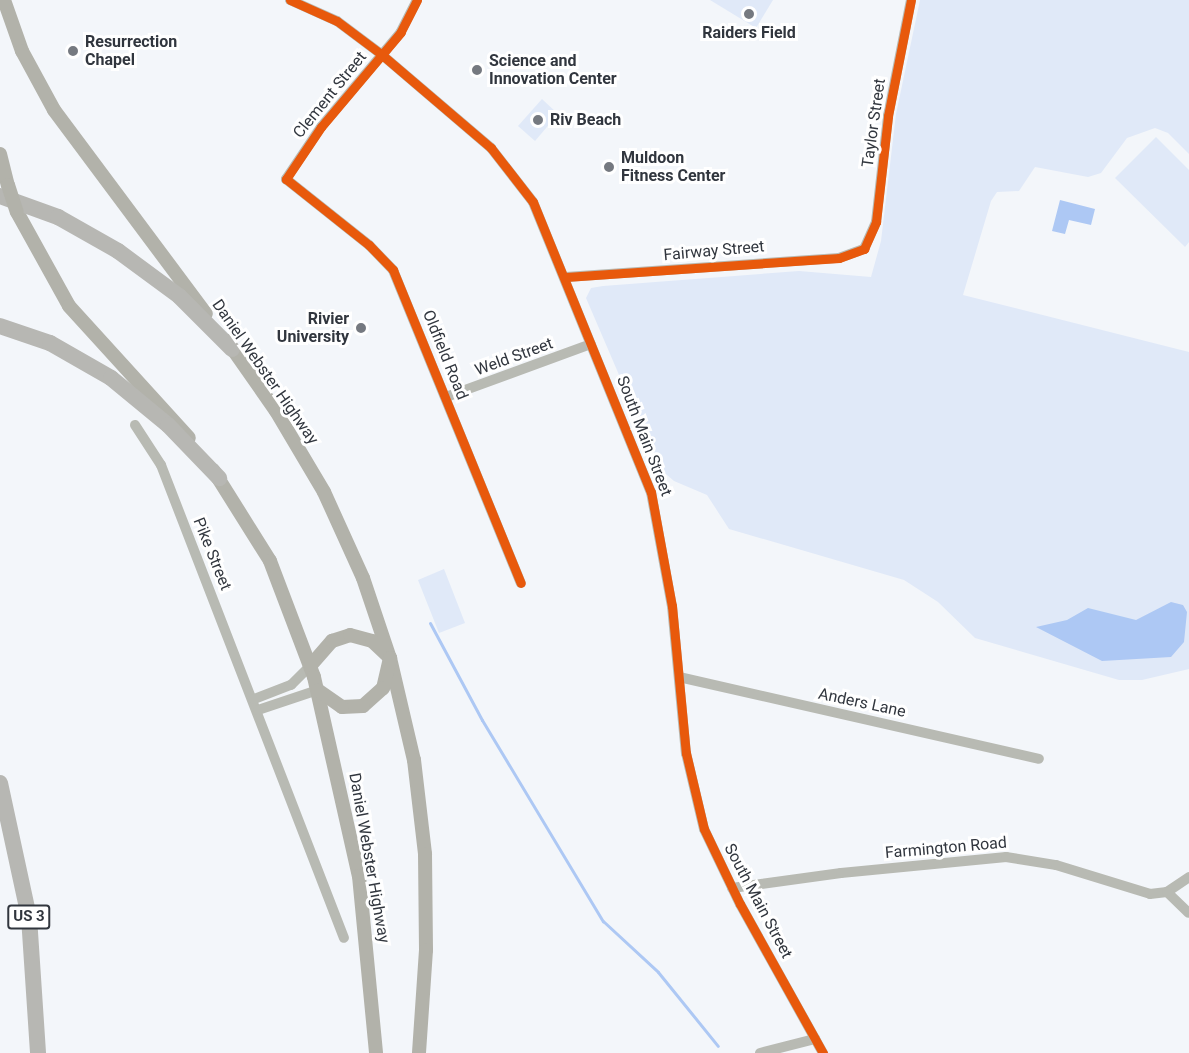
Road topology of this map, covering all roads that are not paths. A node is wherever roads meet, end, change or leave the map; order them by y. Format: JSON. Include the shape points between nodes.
{"nodes":[{"id":1,"x":4,"y":0,"type":"edge"},
{"id":2,"x":290,"y":0,"type":"edge"},
{"id":3,"x":417,"y":0,"type":"edge"},
{"id":4,"x":911,"y":0,"type":"edge"},
{"id":5,"x":381,"y":54,"type":"junction"},
{"id":6,"x":0,"y":154,"type":"edge"},
{"id":7,"x":286,"y":179,"type":"joint"},
{"id":8,"x":4,"y":191,"type":"edge"},
{"id":9,"x":864,"y":249,"type":"joint"},
{"id":10,"x":566,"y":277,"type":"junction"},
{"id":11,"x":0,"y":326,"type":"edge"},
{"id":12,"x":591,"y":344,"type":"junction"},
{"id":13,"x":232,"y":349,"type":"junction"},
{"id":14,"x":446,"y":397,"type":"junction"},
{"id":15,"x":135,"y":425,"type":"dead end"},
{"id":16,"x":219,"y":478,"type":"junction"},
{"id":17,"x":521,"y":583,"type":"dead end"},
{"id":18,"x":390,"y":658,"type":"junction"},
{"id":19,"x":311,"y":665,"type":"junction"},
{"id":20,"x":679,"y":678,"type":"junction"},
{"id":21,"x":318,"y":690,"type":"junction"},
{"id":22,"x":254,"y":699,"type":"junction"},
{"id":23,"x":258,"y":710,"type":"junction"},
{"id":24,"x":1039,"y":759,"type":"dead end"},
{"id":25,"x":0,"y":783,"type":"edge"},
{"id":26,"x":1189,"y":877,"type":"edge"},
{"id":27,"x":732,"y":888,"type":"junction"},
{"id":28,"x":1167,"y":892,"type":"junction"},
{"id":29,"x":1189,"y":913,"type":"edge"},
{"id":30,"x":344,"y":938,"type":"dead end"},
{"id":31,"x":815,"y":1039,"type":"junction"},
{"id":32,"x":38,"y":1053,"type":"edge"},
{"id":33,"x":376,"y":1053,"type":"edge"},
{"id":34,"x":419,"y":1053,"type":"edge"},
{"id":35,"x":759,"y":1053,"type":"edge"},
{"id":36,"x":823,"y":1053,"type":"edge"}],
"edges":[{"from":1,"to":13,"type":"main road","name":"Daniel Webster Highway","via":[[25,57],[61,120]]},
{"from":2,"to":5,"type":"street","name":"South Main Street","via":[[337,21]]},
{"from":3,"to":5,"type":"street","name":"Clement Street","via":[[406,25]]},
{"from":4,"to":9,"type":"street","name":"Taylor Street","via":[[888,116],[876,222]]},
{"from":5,"to":7,"type":"street","name":"Clement Street","via":[[321,127]]},
{"from":5,"to":10,"type":"street","name":"South Main Street","via":[[509,168],[532,202]]},
{"from":6,"to":8,"type":"main road","name":"Daniel Webster Highway"},
{"from":7,"to":14,"type":"street","name":"Oldfield Road","via":[[386,259]]},
{"from":8,"to":13,"type":"highway","via":[[118,251],[171,289]]},
{"from":8,"to":16,"type":"main road","name":"Daniel Webster Highway","bridge":true,"via":[[69,306],[167,410]]},
{"from":9,"to":10,"type":"street","name":"Fairway Street","via":[[839,258]]},
{"from":10,"to":12,"type":"street","name":"South Main Street"},
{"from":11,"to":16,"type":"highway","via":[[59,348],[120,384],[168,425]]},
{"from":12,"to":14,"type":"street","name":"Weld Street"},
{"from":12,"to":20,"type":"street","name":"South Main Street","via":[[651,492],[665,555]]},
{"from":13,"to":18,"type":"main road","name":"Daniel Webster Highway","via":[[286,427],[328,501],[363,578]]},
{"from":14,"to":17,"type":"street","name":"Oldfield Road"},
{"from":15,"to":22,"type":"street","name":"Pike Street","via":[[161,465]]},
{"from":16,"to":19,"type":"main road","name":"Daniel Webster Highway","via":[[279,579]]},
{"from":18,"to":19,"type":"main road","via":[[372,640],[350,635],[332,641]]},
{"from":18,"to":21,"type":"main road","via":[[383,688],[363,706],[342,706]]},
{"from":18,"to":34,"type":"main road","name":"Daniel Webster Highway","via":[[414,760],[425,854],[426,950]]},
{"from":19,"to":21,"type":"main road","name":"Daniel Webster Highway"},
{"from":19,"to":22,"type":"street","via":[[287,687]]},
{"from":20,"to":24,"type":"street","name":"Anders Lane"},
{"from":20,"to":27,"type":"street","name":"South Main Street","via":[[686,753],[696,804],[712,849]]},
{"from":21,"to":23,"type":"street"},
{"from":21,"to":33,"type":"main road","name":"Daniel Webster Highway","via":[[358,876]]},
{"from":22,"to":23,"type":"street","name":"Pike Street"},
{"from":23,"to":30,"type":"street","name":"Pike Street"},
{"from":25,"to":32,"type":"highway","number":"US 3","via":[[29,917]]},
{"from":26,"to":28,"type":"street"},
{"from":27,"to":28,"type":"street","name":"Farmington Road","via":[[1006,857],[1056,865],[1140,893]]},
{"from":27,"to":31,"type":"street","name":"South Main Street"},
{"from":28,"to":29,"type":"street"},
{"from":31,"to":35,"type":"street"},
{"from":31,"to":36,"type":"street","name":"South Main Street"}]}
